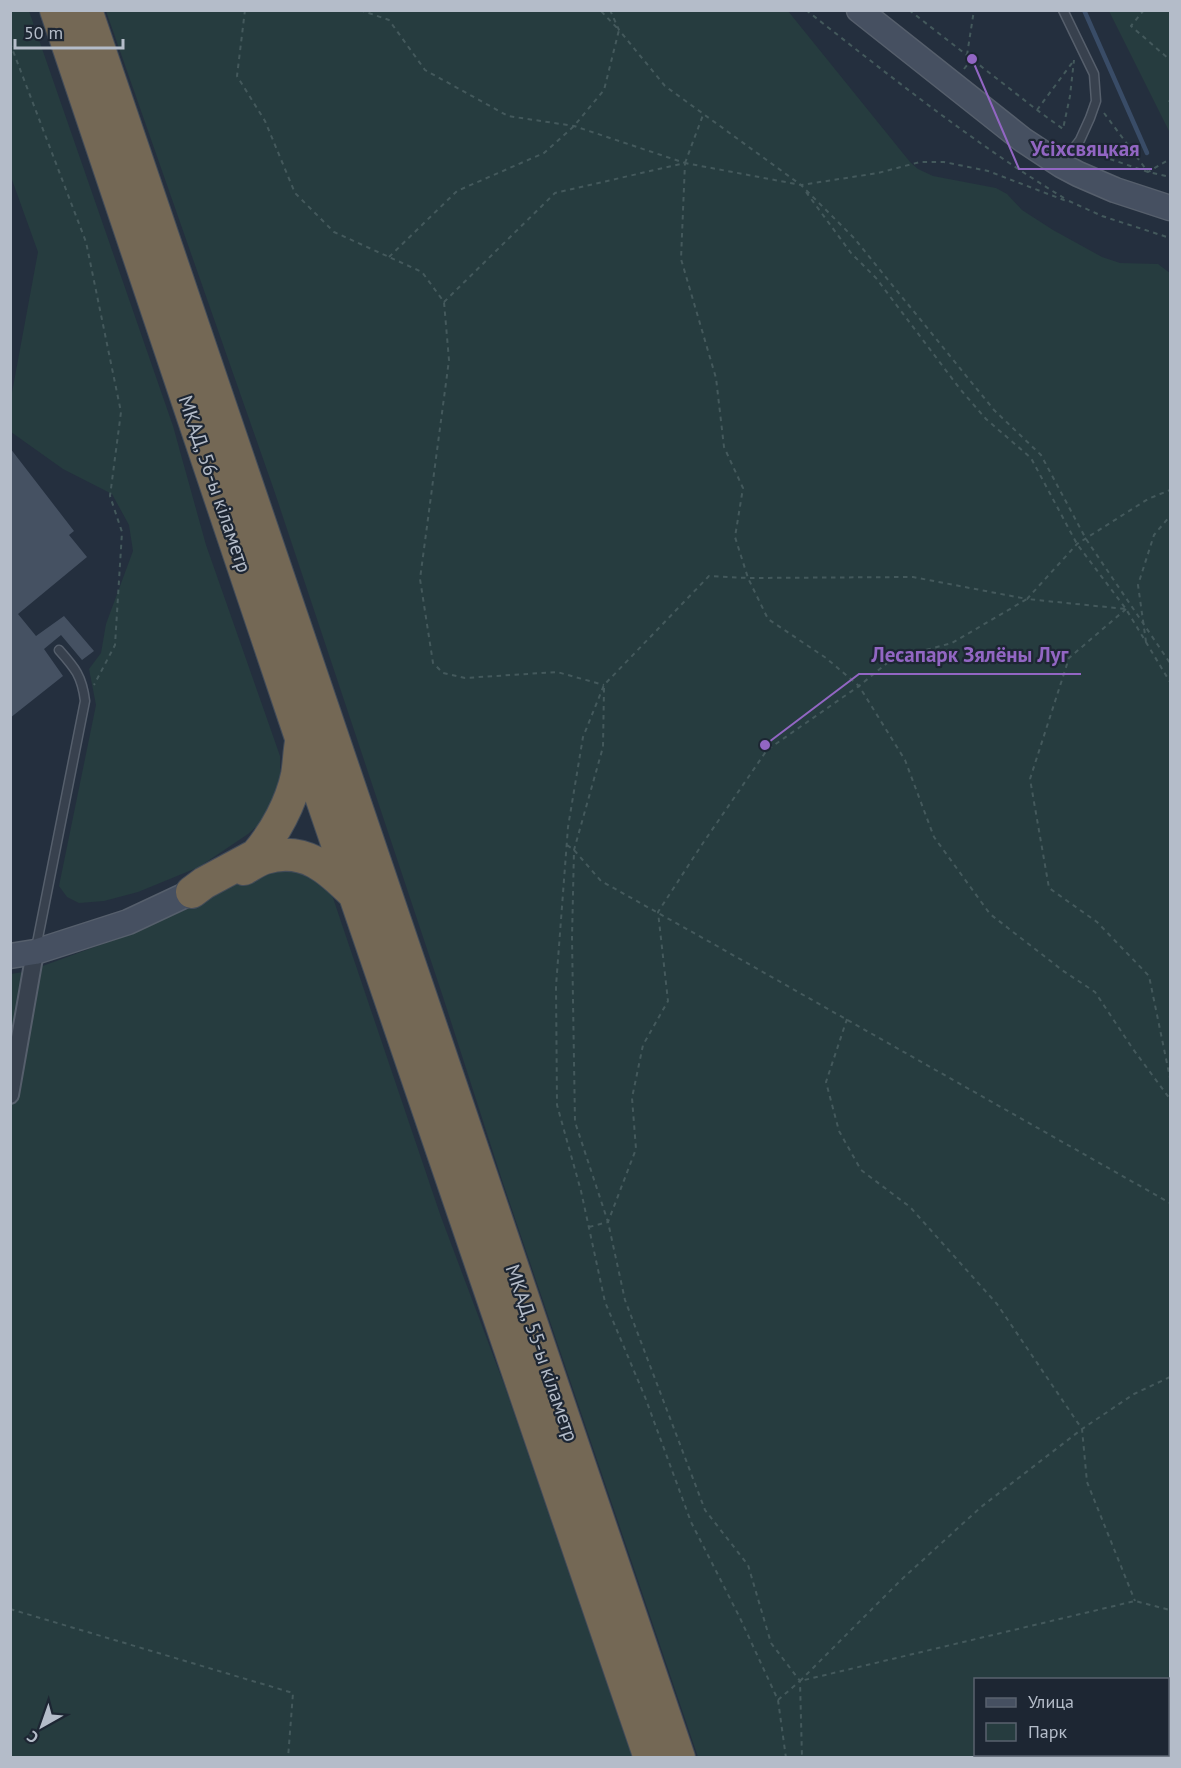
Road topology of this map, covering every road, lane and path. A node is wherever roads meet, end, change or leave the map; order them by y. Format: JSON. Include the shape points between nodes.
{"nodes":[{"id":1,"x":56,"y":10,"type":"edge"},
{"id":2,"x":86,"y":10,"type":"edge"},
{"id":3,"x":245,"y":10,"type":"edge"},
{"id":4,"x":360,"y":10,"type":"edge"},
{"id":5,"x":600,"y":10,"type":"edge"},
{"id":6,"x":610,"y":10,"type":"edge"},
{"id":7,"x":806,"y":10,"type":"edge"},
{"id":8,"x":859,"y":10,"type":"edge"},
{"id":9,"x":909,"y":10,"type":"edge"},
{"id":10,"x":974,"y":10,"type":"edge"},
{"id":11,"x":1063,"y":10,"type":"edge"},
{"id":12,"x":1144,"y":10,"type":"edge"},
{"id":13,"x":619,"y":30,"type":"junction"},
{"id":14,"x":10,"y":43,"type":"edge"},
{"id":15,"x":967,"y":56,"type":"junction"},
{"id":16,"x":1170,"y":60,"type":"edge"},
{"id":17,"x":1096,"y":101,"type":"junction"},
{"id":18,"x":1037,"y":110,"type":"junction"},
{"id":19,"x":704,"y":114,"type":"junction"},
{"id":20,"x":574,"y":126,"type":"junction"},
{"id":21,"x":1110,"y":159,"type":"dead end"},
{"id":22,"x":1170,"y":159,"type":"edge"},
{"id":23,"x":685,"y":163,"type":"junction"},
{"id":24,"x":1061,"y":165,"type":"junction"},
{"id":25,"x":1148,"y":172,"type":"junction"},
{"id":26,"x":1170,"y":177,"type":"edge"},
{"id":27,"x":801,"y":185,"type":"junction"},
{"id":28,"x":1069,"y":202,"type":"junction"},
{"id":29,"x":1170,"y":208,"type":"edge"},
{"id":30,"x":1170,"y":238,"type":"edge"},
{"id":31,"x":388,"y":257,"type":"junction"},
{"id":32,"x":444,"y":302,"type":"junction"},
{"id":33,"x":1170,"y":490,"type":"edge"},
{"id":34,"x":1170,"y":516,"type":"edge"},
{"id":35,"x":1086,"y":539,"type":"junction"},
{"id":36,"x":1077,"y":544,"type":"junction"},
{"id":37,"x":748,"y":578,"type":"junction"},
{"id":38,"x":1027,"y":599,"type":"junction"},
{"id":39,"x":1126,"y":609,"type":"junction"},
{"id":40,"x":1143,"y":623,"type":"junction"},
{"id":41,"x":1146,"y":643,"type":"junction"},
{"id":42,"x":59,"y":650,"type":"dead end"},
{"id":43,"x":1170,"y":663,"type":"edge"},
{"id":44,"x":1170,"y":682,"type":"edge"},
{"id":45,"x":604,"y":685,"type":"junction"},
{"id":46,"x":859,"y":686,"type":"junction"},
{"id":47,"x":85,"y":701,"type":"junction"},
{"id":48,"x":301,"y":738,"type":"junction"},
{"id":49,"x":567,"y":845,"type":"junction"},
{"id":50,"x":574,"y":850,"type":"junction"},
{"id":51,"x":192,"y":892,"type":"junction"},
{"id":52,"x":358,"y":899,"type":"junction"},
{"id":53,"x":658,"y":912,"type":"junction"},
{"id":54,"x":35,"y":952,"type":"junction"},
{"id":55,"x":390,"y":952,"type":"junction"},
{"id":56,"x":10,"y":956,"type":"edge"},
{"id":57,"x":848,"y":1019,"type":"junction"},
{"id":58,"x":1170,"y":1078,"type":"edge"},
{"id":59,"x":10,"y":1095,"type":"edge"},
{"id":60,"x":1170,"y":1099,"type":"edge"},
{"id":61,"x":1170,"y":1203,"type":"edge"},
{"id":62,"x":608,"y":1222,"type":"junction"},
{"id":63,"x":589,"y":1227,"type":"junction"},
{"id":64,"x":1170,"y":1377,"type":"edge"},
{"id":65,"x":1082,"y":1429,"type":"junction"},
{"id":66,"x":1135,"y":1601,"type":"junction"},
{"id":67,"x":10,"y":1609,"type":"edge"},
{"id":68,"x":1170,"y":1611,"type":"edge"},
{"id":69,"x":800,"y":1681,"type":"junction"},
{"id":70,"x":777,"y":1700,"type":"junction"},
{"id":71,"x":288,"y":1758,"type":"edge"},
{"id":72,"x":650,"y":1758,"type":"edge"},
{"id":73,"x":679,"y":1758,"type":"edge"},
{"id":74,"x":786,"y":1758,"type":"edge"},
{"id":75,"x":802,"y":1758,"type":"edge"}],
"edges":[{"from":1,"to":48,"type":"highway","name":"МКАД, 56-ы кіламетр"},
{"from":2,"to":55,"type":"highway","name":"МКАД, 56-ы кіламетр"},
{"from":3,"to":31,"type":"path","via":[[237,76],[266,121],[295,194],[334,232]]},
{"from":4,"to":20,"type":"path","via":[[389,20],[425,70],[508,116]]},
{"from":5,"to":13,"type":"path"},
{"from":6,"to":13,"type":"path"},
{"from":7,"to":28,"type":"path","via":[[912,94]]},
{"from":8,"to":24,"type":"main road","via":[[1014,133]]},
{"from":9,"to":15,"type":"path"},
{"from":10,"to":15,"type":"path"},
{"from":11,"to":17,"type":"lane","via":[[1094,74]]},
{"from":12,"to":16,"type":"path","via":[[1131,26]]},
{"from":13,"to":19,"type":"path","via":[[665,86]]},
{"from":13,"to":20,"type":"path","via":[[604,90]]},
{"from":14,"to":47,"type":"path","via":[[86,242],[121,412],[110,496],[122,532],[115,645]]},
{"from":15,"to":18,"type":"path"},
{"from":17,"to":24,"type":"lane","via":[[1080,140]]},
{"from":17,"to":25,"type":"path"},
{"from":18,"to":18,"type":"path","via":[[1063,129],[1074,61]]},
{"from":19,"to":23,"type":"path"},
{"from":19,"to":27,"type":"path"},
{"from":20,"to":23,"type":"path"},
{"from":20,"to":31,"type":"path","via":[[544,153],[457,191]]},
{"from":21,"to":25,"type":"path"},
{"from":22,"to":25,"type":"path"},
{"from":23,"to":27,"type":"path"},
{"from":23,"to":32,"type":"path","via":[[555,193]]},
{"from":23,"to":37,"type":"path","via":[[681,259],[716,378],[724,447],[743,488],[735,537]]},
{"from":24,"to":29,"type":"main road","via":[[1107,187]]},
{"from":25,"to":26,"type":"path"},
{"from":27,"to":28,"type":"path","via":[[920,162],[944,162],[988,171]]},
{"from":27,"to":35,"type":"path","via":[[854,238],[994,410],[1041,455]]},
{"from":27,"to":36,"type":"path","via":[[960,389],[986,419],[1030,458]]},
{"from":28,"to":30,"type":"path"},
{"from":31,"to":32,"type":"path","via":[[422,272]]},
{"from":32,"to":45,"type":"path","via":[[449,360],[420,579],[433,663],[443,673],[465,678],[557,672]]},
{"from":33,"to":35,"type":"path","via":[[1148,499]]},
{"from":34,"to":40,"type":"path","via":[[1154,535],[1138,585]]},
{"from":35,"to":36,"type":"path"},
{"from":35,"to":40,"type":"path"},
{"from":36,"to":38,"type":"path"},
{"from":36,"to":39,"type":"path"},
{"from":37,"to":38,"type":"path","via":[[913,577]]},
{"from":37,"to":45,"type":"path","via":[[709,576]]},
{"from":37,"to":46,"type":"path","via":[[768,619],[826,657]]},
{"from":38,"to":39,"type":"path"},
{"from":38,"to":46,"type":"path","via":[[952,643],[892,659]]},
{"from":39,"to":41,"type":"path"},
{"from":39,"to":58,"type":"path","via":[[1069,658],[1030,779],[1049,888],[1097,922],[1149,976]]},
{"from":40,"to":41,"type":"path"},
{"from":40,"to":43,"type":"path"},
{"from":41,"to":44,"type":"path"},
{"from":42,"to":47,"type":"lane","via":[[83,683]]},
{"from":45,"to":49,"type":"path","via":[[584,737]]},
{"from":45,"to":50,"type":"path","via":[[603,747]]},
{"from":46,"to":53,"type":"path","via":[[767,750]]},
{"from":46,"to":60,"type":"path","via":[[905,760],[934,837],[990,914],[1095,992]]},
{"from":47,"to":54,"type":"lane"},
{"from":48,"to":51,"type":"highway","via":[[297,776],[288,803],[262,848]]},
{"from":48,"to":52,"type":"highway","name":"МКАД, 56-ы кіламетр"},
{"from":49,"to":50,"type":"path"},
{"from":49,"to":63,"type":"path","via":[[556,986],[557,1105]]},
{"from":50,"to":53,"type":"path","via":[[601,881]]},
{"from":50,"to":62,"type":"path","via":[[575,1122]]},
{"from":51,"to":52,"type":"highway","via":[[206,889],[264,858],[283,855],[308,858],[333,873]]},
{"from":51,"to":54,"type":"main road","via":[[128,922]]},
{"from":52,"to":55,"type":"highway","name":"МКАД, 56-ы кіламетр"},
{"from":53,"to":57,"type":"path"},
{"from":53,"to":62,"type":"path","via":[[668,1002],[643,1045],[632,1098],[636,1149]]},
{"from":54,"to":56,"type":"main road"},
{"from":54,"to":59,"type":"street"},
{"from":55,"to":72,"type":"highway","name":"МКАД, 55-ы кіламетр"},
{"from":55,"to":73,"type":"highway","name":"МКАД, 55-ы кіламетр"},
{"from":57,"to":61,"type":"path"},
{"from":57,"to":65,"type":"path","via":[[826,1082],[839,1131],[861,1170],[910,1207],[998,1304]]},
{"from":62,"to":63,"type":"path"},
{"from":62,"to":69,"type":"path","via":[[625,1300],[705,1510],[748,1565],[771,1643]]},
{"from":63,"to":70,"type":"path","via":[[605,1302],[691,1522]]},
{"from":64,"to":65,"type":"path","via":[[1134,1394]]},
{"from":65,"to":66,"type":"path","via":[[1087,1482]]},
{"from":65,"to":69,"type":"path","via":[[981,1507]]},
{"from":66,"to":68,"type":"path"},
{"from":66,"to":69,"type":"path"},
{"from":67,"to":71,"type":"path","via":[[293,1693]]},
{"from":69,"to":70,"type":"path"},
{"from":69,"to":75,"type":"path"},
{"from":70,"to":74,"type":"path"}]}
